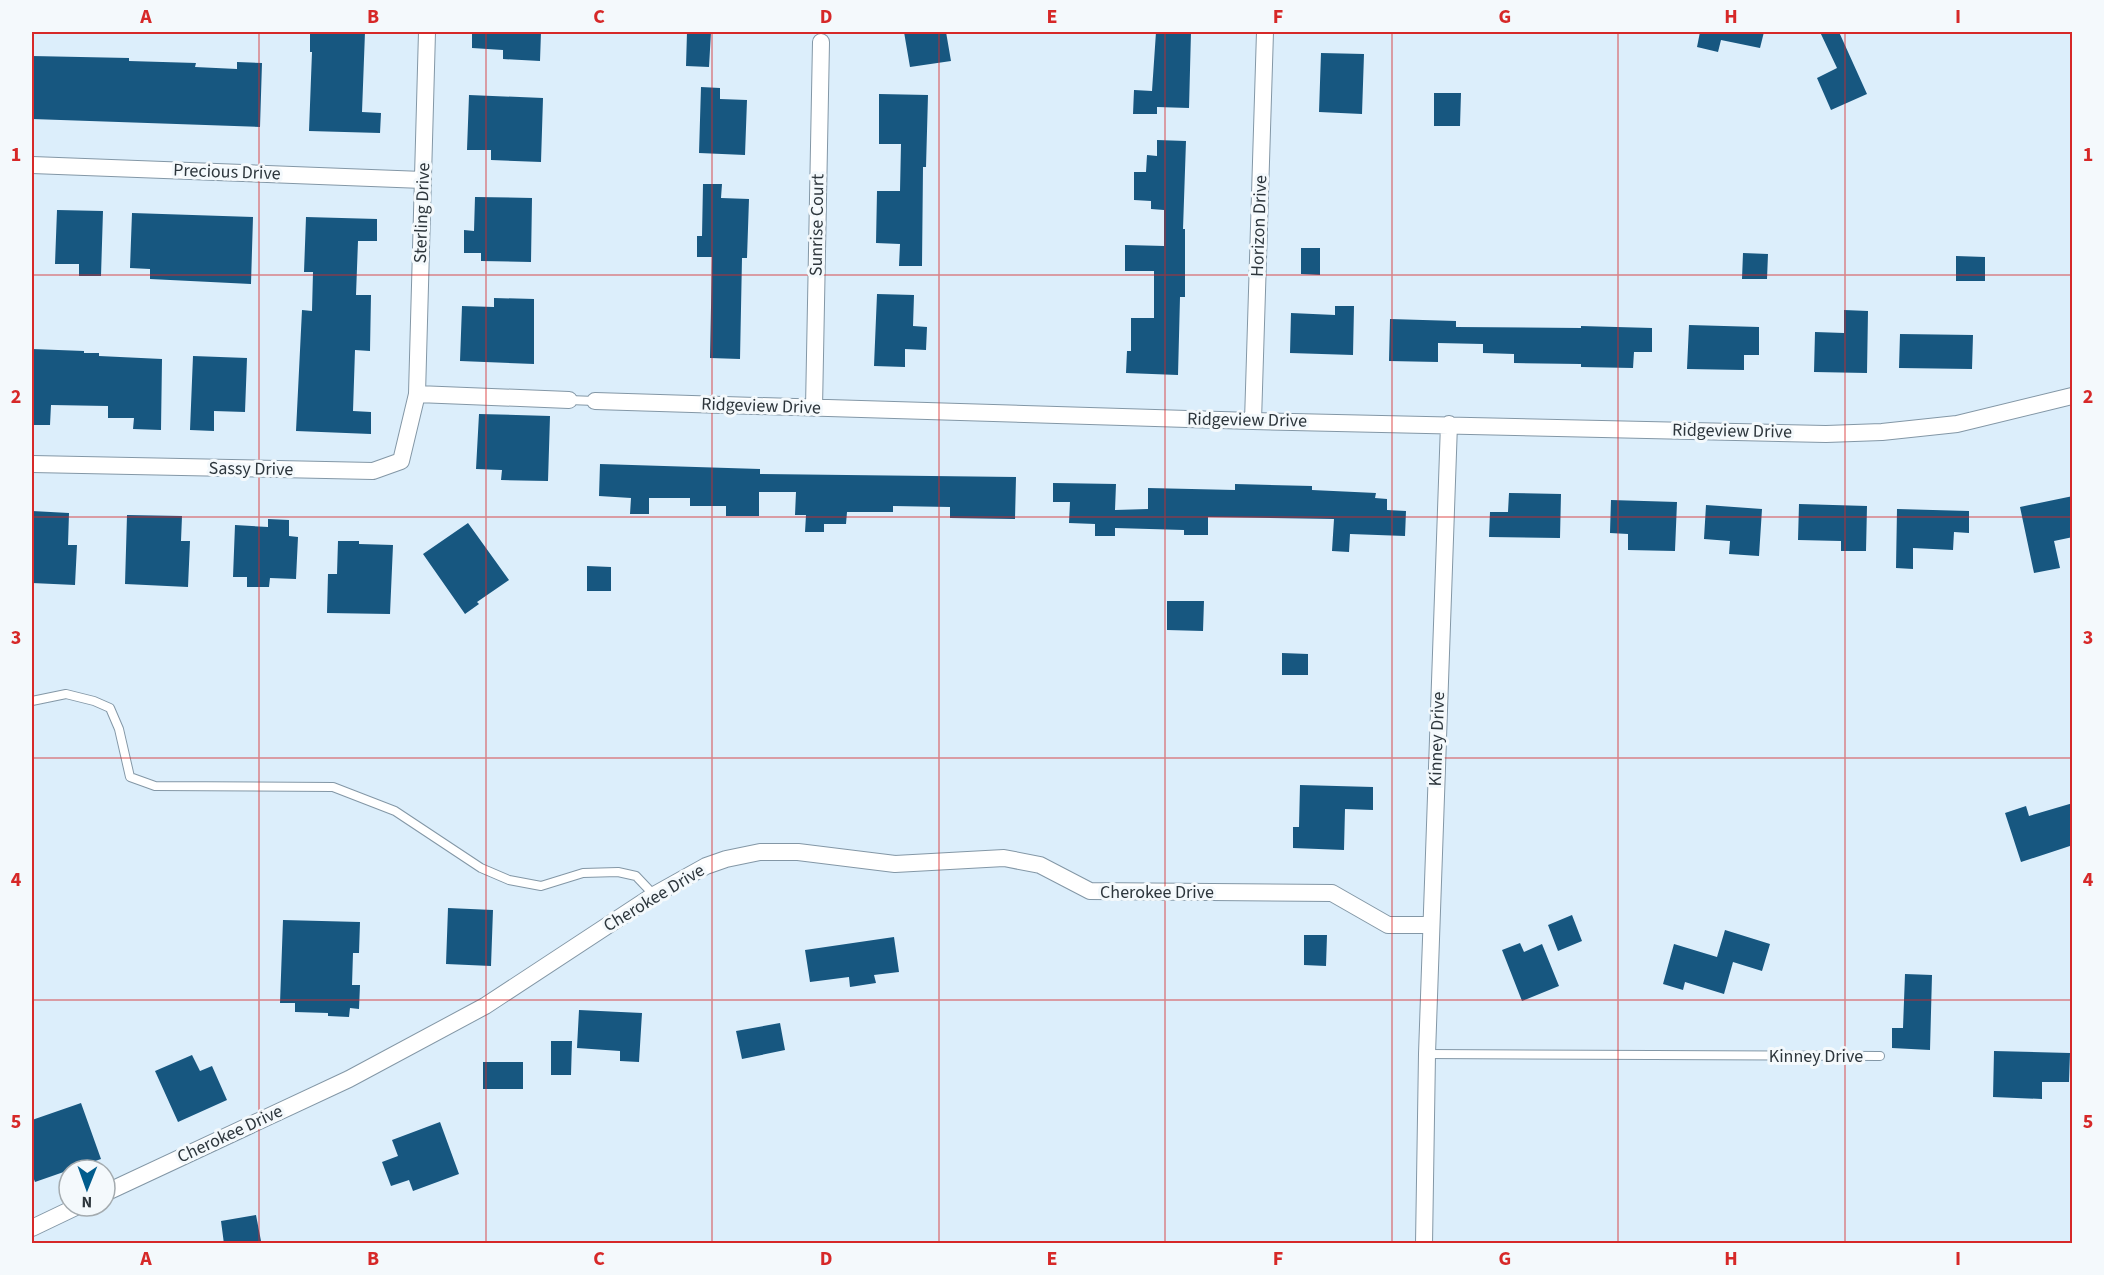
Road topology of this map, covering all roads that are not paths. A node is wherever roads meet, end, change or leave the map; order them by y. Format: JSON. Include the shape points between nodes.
{"nodes":[{"id":1,"x":427,"y":32,"type":"edge"},
{"id":2,"x":1265,"y":32,"type":"edge"},
{"id":3,"x":821,"y":42,"type":"dead end"},
{"id":4,"x":32,"y":165,"type":"edge"},
{"id":5,"x":423,"y":180,"type":"junction"},
{"id":6,"x":417,"y":394,"type":"junction"},
{"id":7,"x":2073,"y":396,"type":"edge"},
{"id":8,"x":569,"y":400,"type":"joint"},
{"id":9,"x":596,"y":401,"type":"joint"},
{"id":10,"x":814,"y":408,"type":"junction"},
{"id":11,"x":1253,"y":421,"type":"junction"},
{"id":12,"x":1449,"y":424,"type":"junction"},
{"id":13,"x":32,"y":464,"type":"edge"},
{"id":14,"x":32,"y":701,"type":"edge"},
{"id":15,"x":654,"y":895,"type":"junction"},
{"id":16,"x":1431,"y":925,"type":"junction"},
{"id":17,"x":1427,"y":1054,"type":"junction"},
{"id":18,"x":1880,"y":1056,"type":"dead end"},
{"id":19,"x":117,"y":1187,"type":"edge"},
{"id":20,"x":57,"y":1216,"type":"edge"},
{"id":21,"x":32,"y":1228,"type":"edge"},
{"id":22,"x":1424,"y":1244,"type":"edge"}],
"edges":[{"from":1,"to":5,"type":"street","name":"Sterling Drive"},
{"from":2,"to":11,"type":"street","name":"Horizon Drive"},
{"from":3,"to":10,"type":"street","name":"Sunrise Court"},
{"from":4,"to":5,"type":"street","name":"Precious Drive"},
{"from":5,"to":6,"type":"street","name":"Sterling Drive"},
{"from":6,"to":8,"type":"street","name":"Ridgeview Drive"},
{"from":6,"to":13,"type":"street","name":"Sassy Drive","via":[[400,461],[373,471]]},
{"from":7,"to":12,"type":"street","name":"Ridgeview Drive","via":[[1958,424],[1882,432],[1826,434]]},
{"from":8,"to":9,"type":"lane","name":"Ridgeview Drive"},
{"from":9,"to":10,"type":"street","name":"Ridgeview Drive"},
{"from":10,"to":11,"type":"street","name":"Ridgeview Drive"},
{"from":11,"to":12,"type":"street","name":"Ridgeview Drive"},
{"from":12,"to":16,"type":"street","name":"Kinney Drive"},
{"from":14,"to":15,"type":"lane","via":[[66,694],[110,708],[129,777],[155,786],[333,787],[395,811],[481,868],[509,880],[541,886],[583,873],[618,873],[636,876]]},
{"from":15,"to":16,"type":"street","name":"Cherokee Drive","via":[[706,866],[760,852],[798,852],[895,864],[1004,858],[1040,865],[1090,891],[1332,893],[1388,925]]},
{"from":15,"to":19,"type":"street","name":"Cherokee Drive","via":[[485,1006],[349,1079]]},
{"from":16,"to":17,"type":"street","name":"Kinney Drive"},
{"from":17,"to":18,"type":"lane","name":"Kinney Drive"},
{"from":17,"to":22,"type":"street","name":"Kinney Drive"},
{"from":20,"to":21,"type":"street"}]}
